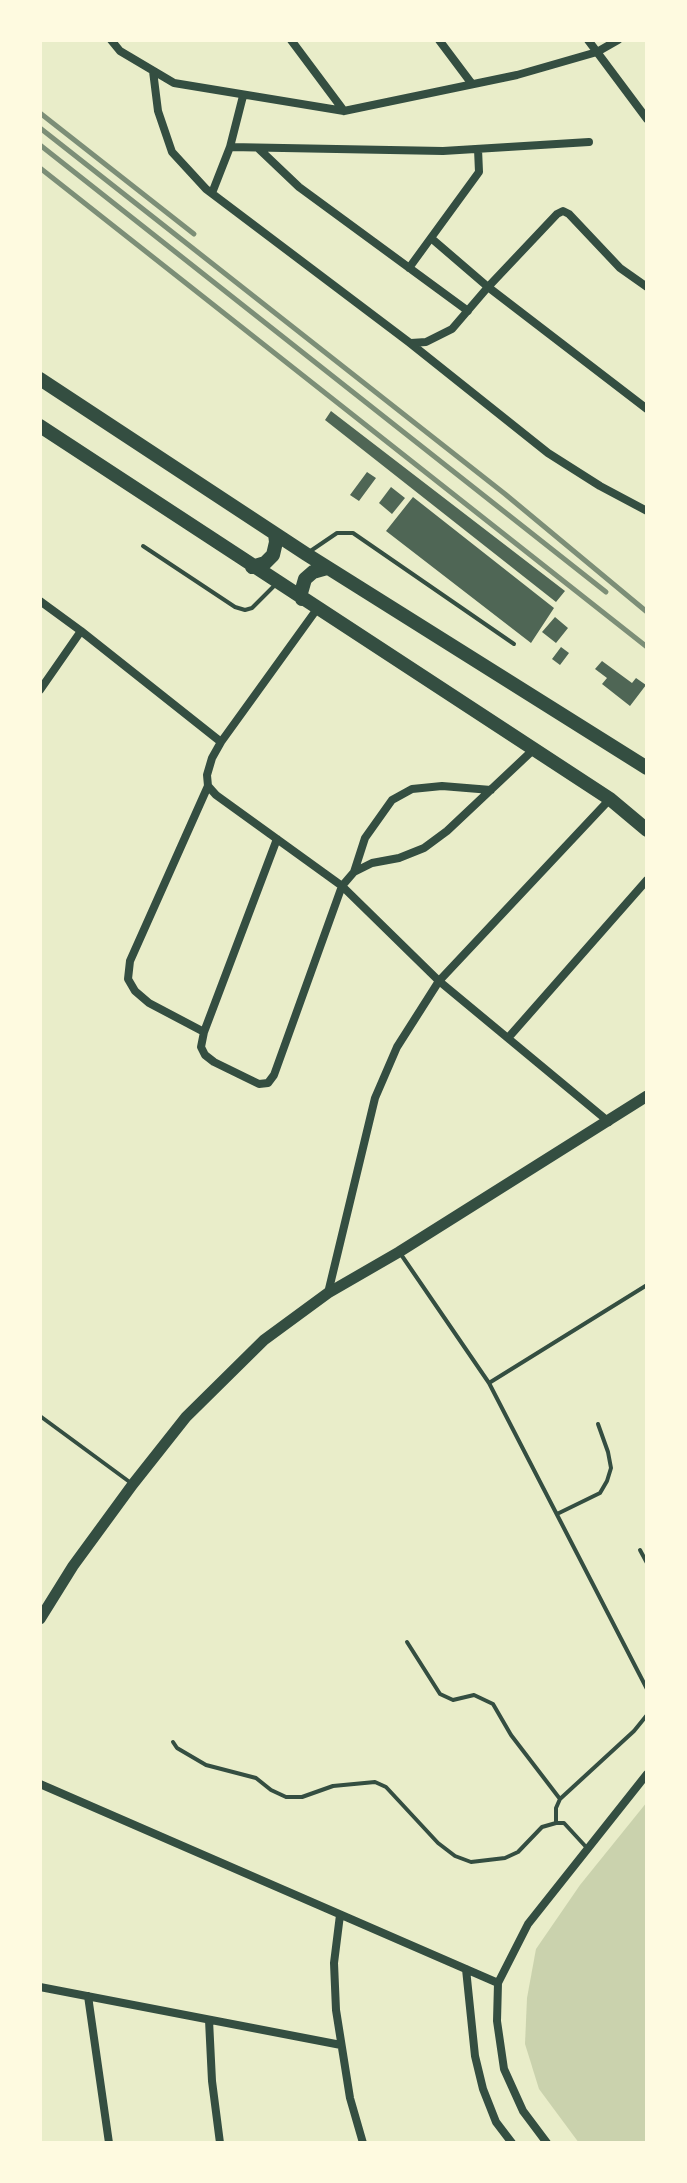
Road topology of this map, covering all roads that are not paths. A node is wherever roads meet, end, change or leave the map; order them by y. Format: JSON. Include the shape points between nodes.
{"nodes":[{"id":1,"x":111,"y":40,"type":"edge"},
{"id":2,"x":291,"y":40,"type":"edge"},
{"id":3,"x":439,"y":40,"type":"edge"},
{"id":4,"x":588,"y":40,"type":"edge"},
{"id":5,"x":618,"y":40,"type":"edge"},
{"id":6,"x":597,"y":52,"type":"junction"},
{"id":7,"x":153,"y":71,"type":"junction"},
{"id":8,"x":472,"y":84,"type":"junction"},
{"id":9,"x":243,"y":96,"type":"junction"},
{"id":10,"x":344,"y":111,"type":"junction"},
{"id":11,"x":647,"y":119,"type":"edge"},
{"id":12,"x":589,"y":142,"type":"dead end"},
{"id":13,"x":230,"y":147,"type":"junction"},
{"id":14,"x":257,"y":147,"type":"junction"},
{"id":15,"x":478,"y":149,"type":"junction"},
{"id":16,"x":212,"y":193,"type":"junction"},
{"id":17,"x":431,"y":238,"type":"junction"},
{"id":18,"x":409,"y":268,"type":"junction"},
{"id":19,"x":488,"y":287,"type":"junction"},
{"id":20,"x":647,"y":287,"type":"edge"},
{"id":21,"x":468,"y":311,"type":"junction"},
{"id":22,"x":410,"y":343,"type":"junction"},
{"id":23,"x":40,"y":379,"type":"edge"},
{"id":24,"x":647,"y":409,"type":"edge"},
{"id":25,"x":40,"y":426,"type":"edge"},
{"id":26,"x":647,"y":511,"type":"edge"},
{"id":27,"x":275,"y":534,"type":"junction"},
{"id":28,"x":143,"y":546,"type":"dead end"},
{"id":29,"x":306,"y":554,"type":"junction"},
{"id":30,"x":252,"y":567,"type":"junction"},
{"id":31,"x":327,"y":568,"type":"junction"},
{"id":32,"x":277,"y":583,"type":"junction"},
{"id":33,"x":302,"y":599,"type":"junction"},
{"id":34,"x":40,"y":601,"type":"edge"},
{"id":35,"x":317,"y":609,"type":"junction"},
{"id":36,"x":81,"y":631,"type":"junction"},
{"id":37,"x":514,"y":644,"type":"dead end"},
{"id":38,"x":40,"y":690,"type":"edge"},
{"id":39,"x":221,"y":742,"type":"junction"},
{"id":40,"x":533,"y":750,"type":"junction"},
{"id":41,"x":647,"y":768,"type":"edge"},
{"id":42,"x":208,"y":786,"type":"junction"},
{"id":43,"x":491,"y":790,"type":"junction"},
{"id":44,"x":610,"y":799,"type":"junction"},
{"id":45,"x":647,"y":830,"type":"edge"},
{"id":46,"x":277,"y":839,"type":"junction"},
{"id":47,"x":354,"y":872,"type":"junction"},
{"id":48,"x":647,"y":880,"type":"edge"},
{"id":49,"x":342,"y":886,"type":"junction"},
{"id":50,"x":439,"y":981,"type":"junction"},
{"id":51,"x":204,"y":1032,"type":"junction"},
{"id":52,"x":508,"y":1038,"type":"junction"},
{"id":53,"x":647,"y":1096,"type":"edge"},
{"id":54,"x":609,"y":1122,"type":"junction"},
{"id":55,"x":399,"y":1252,"type":"junction"},
{"id":56,"x":647,"y":1285,"type":"edge"},
{"id":57,"x":328,"y":1293,"type":"junction"},
{"id":58,"x":489,"y":1383,"type":"junction"},
{"id":59,"x":40,"y":1416,"type":"edge"},
{"id":60,"x":598,"y":1424,"type":"dead end"},
{"id":61,"x":133,"y":1484,"type":"junction"},
{"id":62,"x":557,"y":1514,"type":"junction"},
{"id":63,"x":640,"y":1550,"type":"dead end"},
{"id":64,"x":647,"y":1563,"type":"edge"},
{"id":65,"x":44,"y":1604,"type":"edge"},
{"id":66,"x":40,"y":1619,"type":"edge"},
{"id":67,"x":407,"y":1642,"type":"dead end"},
{"id":68,"x":647,"y":1689,"type":"edge"},
{"id":69,"x":647,"y":1715,"type":"edge"},
{"id":70,"x":173,"y":1742,"type":"dead end"},
{"id":71,"x":647,"y":1774,"type":"edge"},
{"id":72,"x":40,"y":1784,"type":"edge"},
{"id":73,"x":560,"y":1799,"type":"junction"},
{"id":74,"x":556,"y":1823,"type":"junction"},
{"id":75,"x":587,"y":1848,"type":"junction"},
{"id":76,"x":340,"y":1915,"type":"junction"},
{"id":77,"x":466,"y":1969,"type":"junction"},
{"id":78,"x":498,"y":1983,"type":"junction"},
{"id":79,"x":40,"y":1987,"type":"edge"},
{"id":80,"x":88,"y":1996,"type":"junction"},
{"id":81,"x":209,"y":2020,"type":"junction"},
{"id":82,"x":341,"y":2045,"type":"junction"},
{"id":83,"x":109,"y":2143,"type":"edge"},
{"id":84,"x":220,"y":2143,"type":"edge"},
{"id":85,"x":363,"y":2143,"type":"edge"},
{"id":86,"x":512,"y":2143,"type":"edge"},
{"id":87,"x":547,"y":2143,"type":"edge"}],
"edges":[{"from":1,"to":7,"type":"street"},
{"from":2,"to":10,"type":"street"},
{"from":3,"to":8,"type":"street"},
{"from":4,"to":6,"type":"street"},
{"from":5,"to":6,"type":"street"},
{"from":6,"to":8,"type":"street"},
{"from":6,"to":11,"type":"street"},
{"from":7,"to":9,"type":"street","via":[[174,83]]},
{"from":7,"to":16,"type":"street","via":[[158,111],[172,152]]},
{"from":8,"to":10,"type":"street"},
{"from":9,"to":10,"type":"street"},
{"from":9,"to":13,"type":"street"},
{"from":12,"to":15,"type":"street"},
{"from":13,"to":14,"type":"street"},
{"from":13,"to":16,"type":"street"},
{"from":14,"to":15,"type":"street"},
{"from":14,"to":18,"type":"street","via":[[299,187]]},
{"from":15,"to":17,"type":"street","via":[[479,172]]},
{"from":16,"to":22,"type":"street"},
{"from":17,"to":18,"type":"street"},
{"from":17,"to":19,"type":"street"},
{"from":18,"to":21,"type":"street"},
{"from":19,"to":20,"type":"street","via":[[563,211],[620,268]]},
{"from":19,"to":21,"type":"street"},
{"from":19,"to":24,"type":"street"},
{"from":21,"to":22,"type":"street","via":[[452,329],[426,342]]},
{"from":22,"to":26,"type":"street","via":[[548,453]]},
{"from":23,"to":27,"type":"main road"},
{"from":25,"to":30,"type":"main road"},
{"from":27,"to":29,"type":"main road"},
{"from":27,"to":30,"type":"main road","via":[[273,555]]},
{"from":28,"to":32,"type":"lane","via":[[245,610]]},
{"from":29,"to":31,"type":"main road"},
{"from":29,"to":37,"type":"lane","via":[[337,533],[353,533]]},
{"from":30,"to":32,"type":"main road"},
{"from":31,"to":33,"type":"main road","via":[[305,579]]},
{"from":31,"to":41,"type":"main road"},
{"from":32,"to":33,"type":"main road"},
{"from":33,"to":35,"type":"main road"},
{"from":34,"to":36,"type":"street"},
{"from":35,"to":39,"type":"street"},
{"from":35,"to":40,"type":"main road"},
{"from":36,"to":38,"type":"street"},
{"from":36,"to":39,"type":"street"},
{"from":39,"to":42,"type":"street","via":[[212,758]]},
{"from":40,"to":43,"type":"street"},
{"from":40,"to":44,"type":"main road"},
{"from":42,"to":46,"type":"street"},
{"from":42,"to":51,"type":"street","via":[[130,961],[128,979],[149,1003]]},
{"from":43,"to":47,"type":"street","via":[[424,848]]},
{"from":43,"to":47,"type":"street","via":[[412,789],[392,800],[365,838]]},
{"from":44,"to":45,"type":"main road"},
{"from":44,"to":50,"type":"street"},
{"from":46,"to":49,"type":"street"},
{"from":46,"to":51,"type":"street"},
{"from":47,"to":49,"type":"street"},
{"from":48,"to":52,"type":"street"},
{"from":49,"to":50,"type":"street"},
{"from":49,"to":51,"type":"street","via":[[268,1083],[259,1084],[205,1055]]},
{"from":50,"to":52,"type":"street"},
{"from":50,"to":57,"type":"street","via":[[397,1047],[375,1098]]},
{"from":52,"to":54,"type":"street"},
{"from":53,"to":54,"type":"street"},
{"from":54,"to":55,"type":"street"},
{"from":55,"to":57,"type":"street"},
{"from":55,"to":58,"type":"lane"},
{"from":56,"to":58,"type":"lane"},
{"from":57,"to":61,"type":"street","via":[[264,1340],[186,1417]]},
{"from":58,"to":62,"type":"lane"},
{"from":59,"to":61,"type":"lane"},
{"from":60,"to":62,"type":"lane","via":[[611,1468],[607,1481],[600,1493]]},
{"from":61,"to":65,"type":"street"},
{"from":62,"to":68,"type":"lane"},
{"from":63,"to":64,"type":"lane"},
{"from":65,"to":66,"type":"street"},
{"from":67,"to":73,"type":"lane","via":[[440,1694],[453,1700],[474,1695],[493,1704]]},
{"from":69,"to":73,"type":"lane"},
{"from":70,"to":74,"type":"lane","via":[[206,1765],[256,1778],[286,1797],[375,1782],[386,1787],[438,1843],[471,1862],[505,1858],[542,1827]]},
{"from":71,"to":75,"type":"street"},
{"from":72,"to":76,"type":"street"},
{"from":73,"to":74,"type":"lane"},
{"from":74,"to":75,"type":"lane","via":[[564,1823]]},
{"from":75,"to":78,"type":"street","via":[[528,1924]]},
{"from":76,"to":77,"type":"street"},
{"from":76,"to":82,"type":"street","via":[[334,1963]]},
{"from":77,"to":78,"type":"street"},
{"from":77,"to":86,"type":"street","via":[[483,2089],[496,2122]]},
{"from":78,"to":87,"type":"street","via":[[504,2069],[523,2111]]},
{"from":79,"to":80,"type":"street"},
{"from":80,"to":81,"type":"street"},
{"from":80,"to":83,"type":"street"},
{"from":81,"to":82,"type":"street"},
{"from":81,"to":84,"type":"street"},
{"from":82,"to":85,"type":"street"}]}
